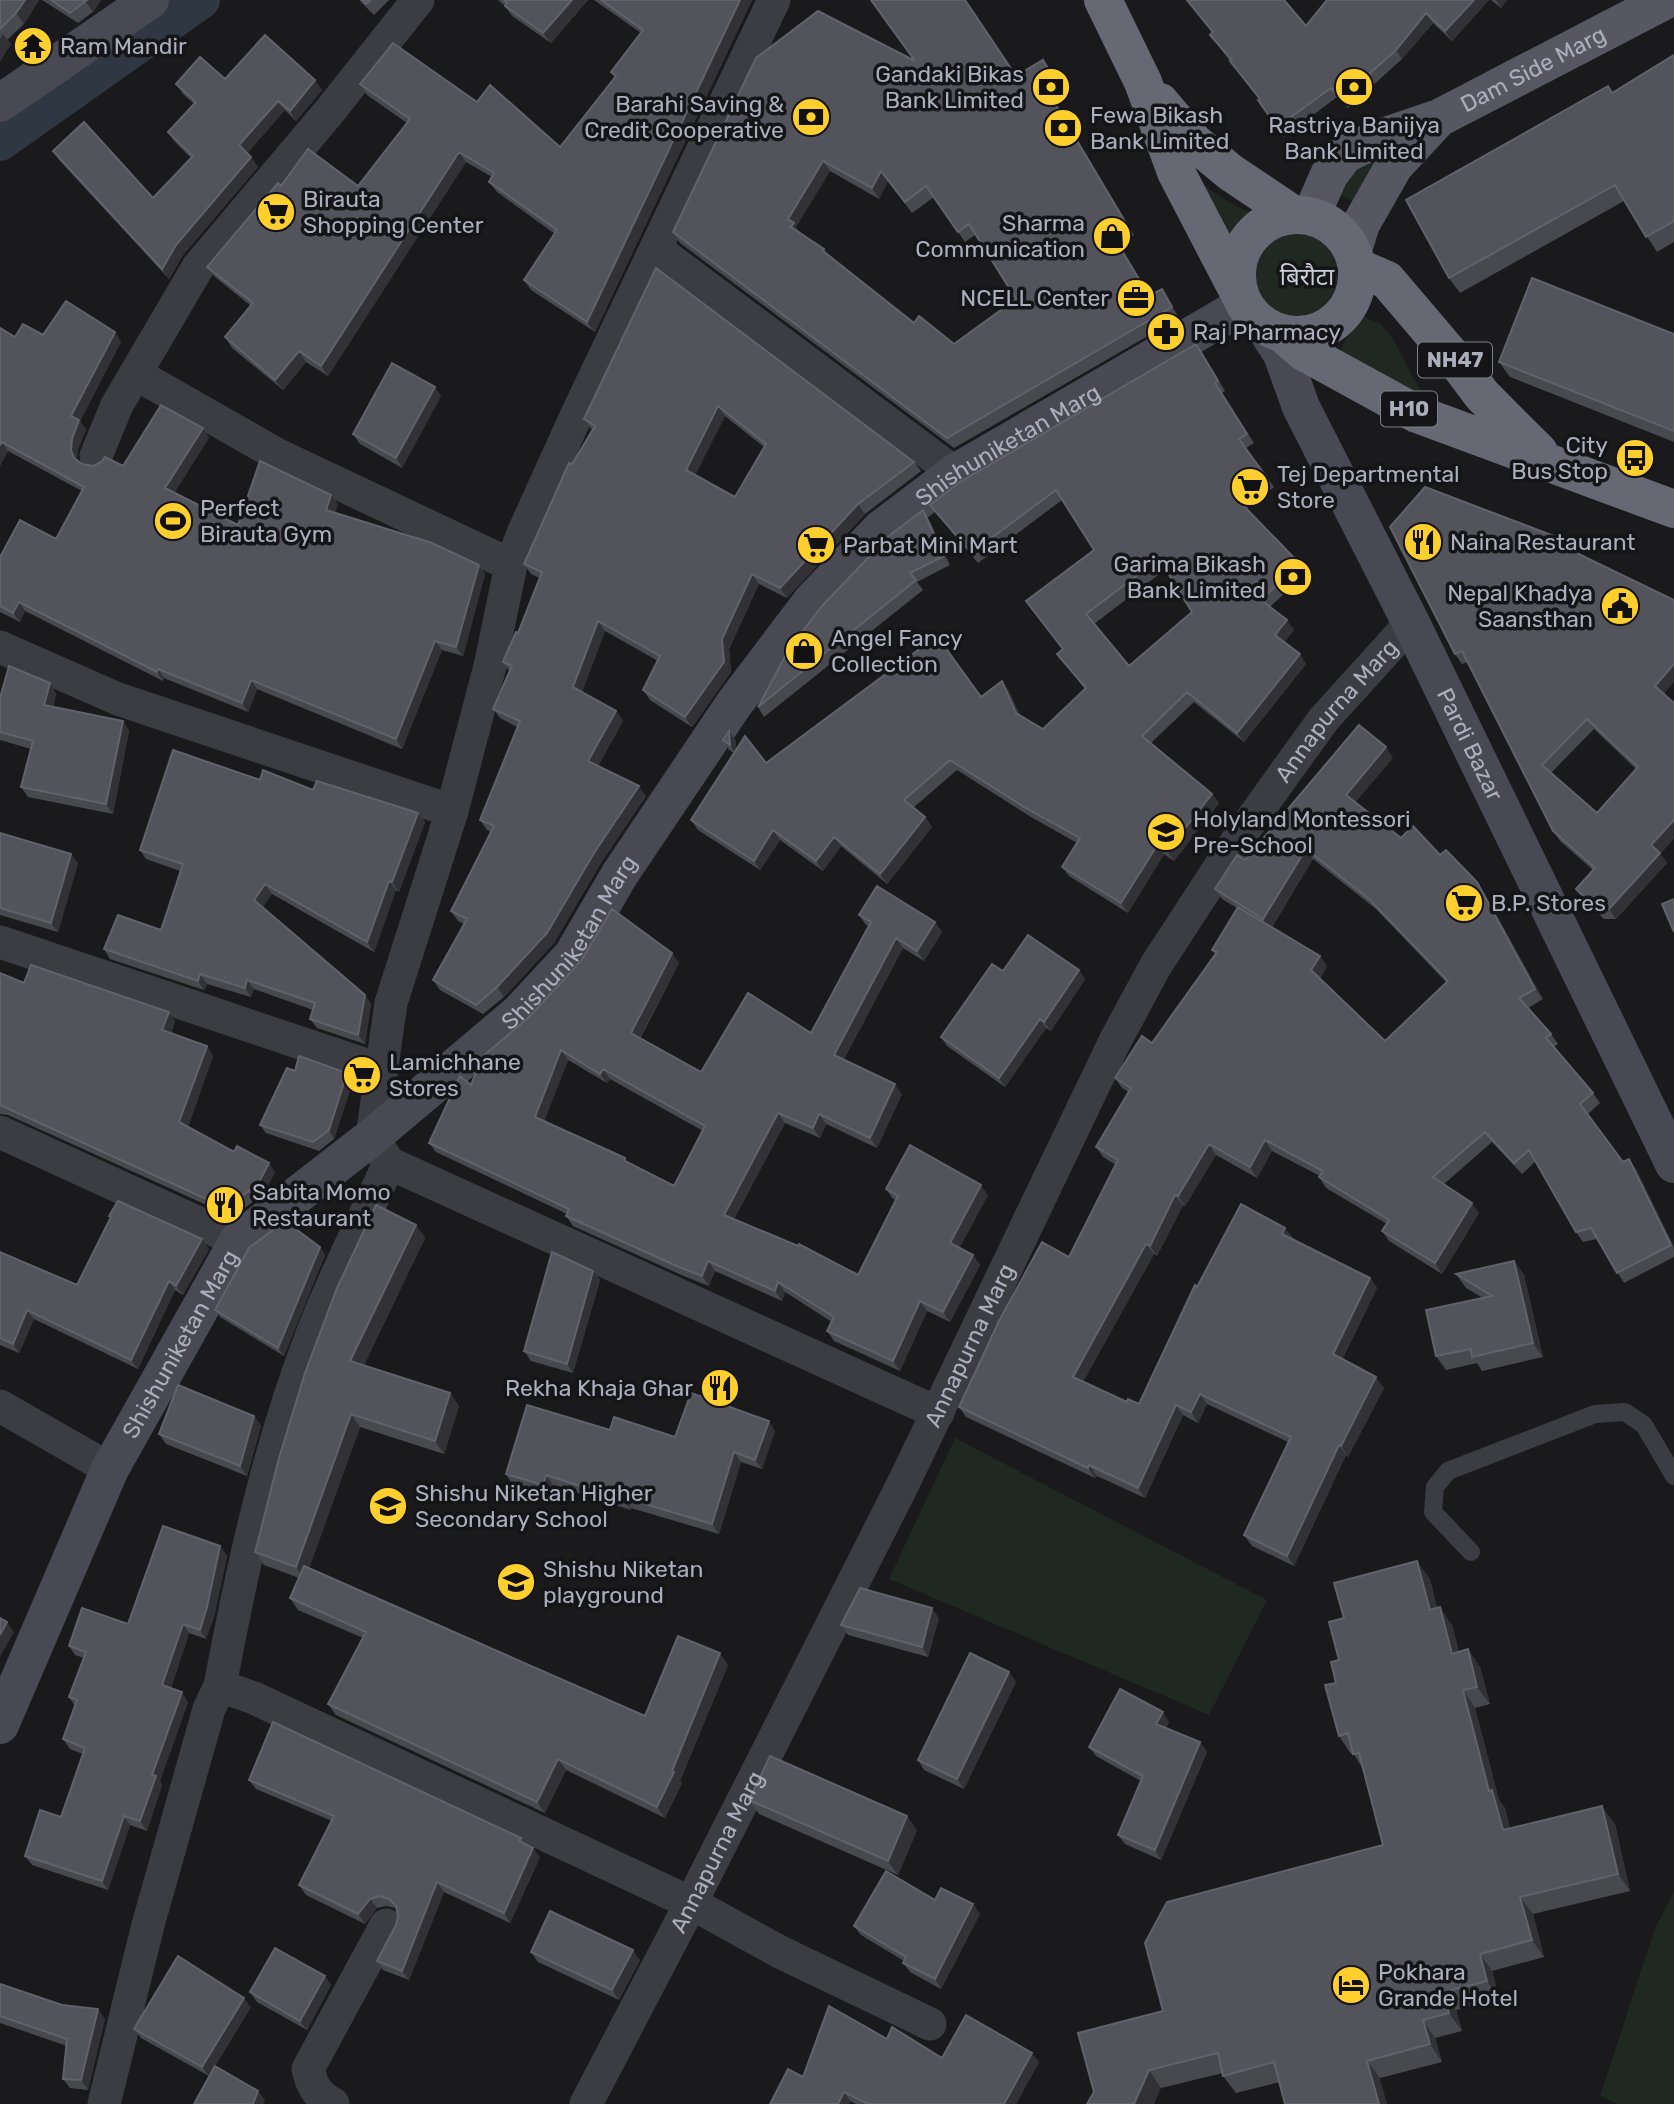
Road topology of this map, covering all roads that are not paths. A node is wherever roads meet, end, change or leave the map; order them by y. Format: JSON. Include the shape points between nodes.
{"nodes":[{"id":1,"x":150,"y":0,"type":"edge"},
{"id":2,"x":418,"y":0,"type":"edge"},
{"id":3,"x":774,"y":0,"type":"edge"},
{"id":4,"x":1103,"y":0,"type":"edge"},
{"id":5,"x":1666,"y":0,"type":"edge"},
{"id":6,"x":1143,"y":82,"type":"junction"},
{"id":7,"x":0,"y":103,"type":"edge"},
{"id":8,"x":1439,"y":118,"type":"junction"},
{"id":9,"x":1303,"y":215,"type":"junction"},
{"id":10,"x":656,"y":248,"type":"junction"},
{"id":11,"x":1355,"y":259,"type":"junction"},
{"id":12,"x":1258,"y":315,"type":"junction"},
{"id":13,"x":136,"y":374,"type":"junction"},
{"id":14,"x":96,"y":456,"type":"dead end"},
{"id":15,"x":1548,"y":461,"type":"junction"},
{"id":16,"x":955,"y":473,"type":"junction"},
{"id":17,"x":1674,"y":509,"type":"edge"},
{"id":18,"x":511,"y":565,"type":"junction"},
{"id":19,"x":1411,"y":623,"type":"junction"},
{"id":20,"x":0,"y":647,"type":"edge"},
{"id":21,"x":452,"y":811,"type":"junction"},
{"id":22,"x":0,"y":942,"type":"edge"},
{"id":23,"x":381,"y":1070,"type":"junction"},
{"id":24,"x":0,"y":1132,"type":"edge"},
{"id":25,"x":380,"y":1150,"type":"junction"},
{"id":26,"x":1674,"y":1164,"type":"edge"},
{"id":27,"x":238,"y":1241,"type":"junction"},
{"id":28,"x":0,"y":1406,"type":"edge"},
{"id":29,"x":938,"y":1413,"type":"junction"},
{"id":30,"x":110,"y":1469,"type":"junction"},
{"id":31,"x":1674,"y":1476,"type":"edge"},
{"id":32,"x":1471,"y":1552,"type":"dead end"},
{"id":33,"x":220,"y":1686,"type":"junction"},
{"id":34,"x":0,"y":1725,"type":"edge"},
{"id":35,"x":691,"y":1903,"type":"junction"},
{"id":36,"x":386,"y":1925,"type":"dead end"},
{"id":37,"x":930,"y":2024,"type":"dead end"},
{"id":38,"x":104,"y":2104,"type":"edge"},
{"id":39,"x":333,"y":2104,"type":"edge"},
{"id":40,"x":586,"y":2104,"type":"edge"}],
"edges":[{"from":1,"to":7,"type":"street"},
{"from":2,"to":13,"type":"street","via":[[198,267]]},
{"from":3,"to":10,"type":"street"},
{"from":4,"to":6,"type":"highway","number":"NH47"},
{"from":5,"to":8,"type":"main road","name":"Dam Side Marg"},
{"from":6,"to":9,"type":"highway","number":"NH47","via":[[1194,142],[1230,172]]},
{"from":6,"to":12,"type":"highway","number":"NH47","via":[[1176,172]]},
{"from":8,"to":9,"type":"main road","via":[[1345,154]]},
{"from":8,"to":11,"type":"main road","via":[[1394,166],[1361,224]]},
{"from":9,"to":11,"type":"highway","number":"NH47","via":[[1329,223],[1342,235]]},
{"from":9,"to":12,"type":"highway","via":[[1275,218],[1259,227],[1239,259],[1237,278]]},
{"from":10,"to":16,"type":"street"},
{"from":10,"to":18,"type":"street"},
{"from":11,"to":12,"type":"highway","via":[[1357,287],[1350,305],[1321,331],[1302,336]]},
{"from":11,"to":15,"type":"highway","number":"NH47","via":[[1387,280],[1482,395]]},
{"from":12,"to":15,"type":"highway","number":"H10","via":[[1304,352],[1417,414]]},
{"from":12,"to":16,"type":"street","name":"Shishuniketan Marg"},
{"from":12,"to":19,"type":"street","name":"Pardi Bazar","via":[[1282,354],[1301,407]]},
{"from":13,"to":14,"type":"street"},
{"from":13,"to":18,"type":"street","via":[[278,455]]},
{"from":15,"to":17,"type":"highway","number":"NH47"},
{"from":16,"to":25,"type":"street","name":"Shishuniketan Marg","via":[[881,529],[812,601],[727,715],[620,874],[572,956]]},
{"from":18,"to":21,"type":"street"},
{"from":19,"to":26,"type":"street","name":"Pardi Bazar"},
{"from":19,"to":29,"type":"street","name":"Annapurna Marg","via":[[1323,720],[1156,965],[1115,1041]]},
{"from":20,"to":21,"type":"street","via":[[118,699]]},
{"from":21,"to":23,"type":"street","via":[[391,1003]]},
{"from":22,"to":23,"type":"street"},
{"from":23,"to":25,"type":"street"},
{"from":24,"to":27,"type":"street"},
{"from":25,"to":27,"type":"street","name":"Shishuniketan Marg"},
{"from":25,"to":29,"type":"street"},
{"from":25,"to":33,"type":"street","via":[[288,1402],[239,1584]]},
{"from":27,"to":30,"type":"street","name":"Shishuniketan Marg"},
{"from":28,"to":30,"type":"street"},
{"from":29,"to":35,"type":"street","name":"Annapurna Marg"},
{"from":30,"to":34,"type":"street","name":"Shishuniketan Marg"},
{"from":31,"to":32,"type":"lane","via":[[1644,1425],[1625,1412],[1595,1414],[1448,1471],[1435,1487],[1433,1512]]},
{"from":33,"to":35,"type":"street"},
{"from":33,"to":38,"type":"street","via":[[209,1709],[152,1913]]},
{"from":35,"to":37,"type":"street","via":[[780,1952]]},
{"from":35,"to":40,"type":"street","name":"Annapurna Marg"},
{"from":36,"to":39,"type":"street","via":[[308,2069],[311,2084]]}]}
